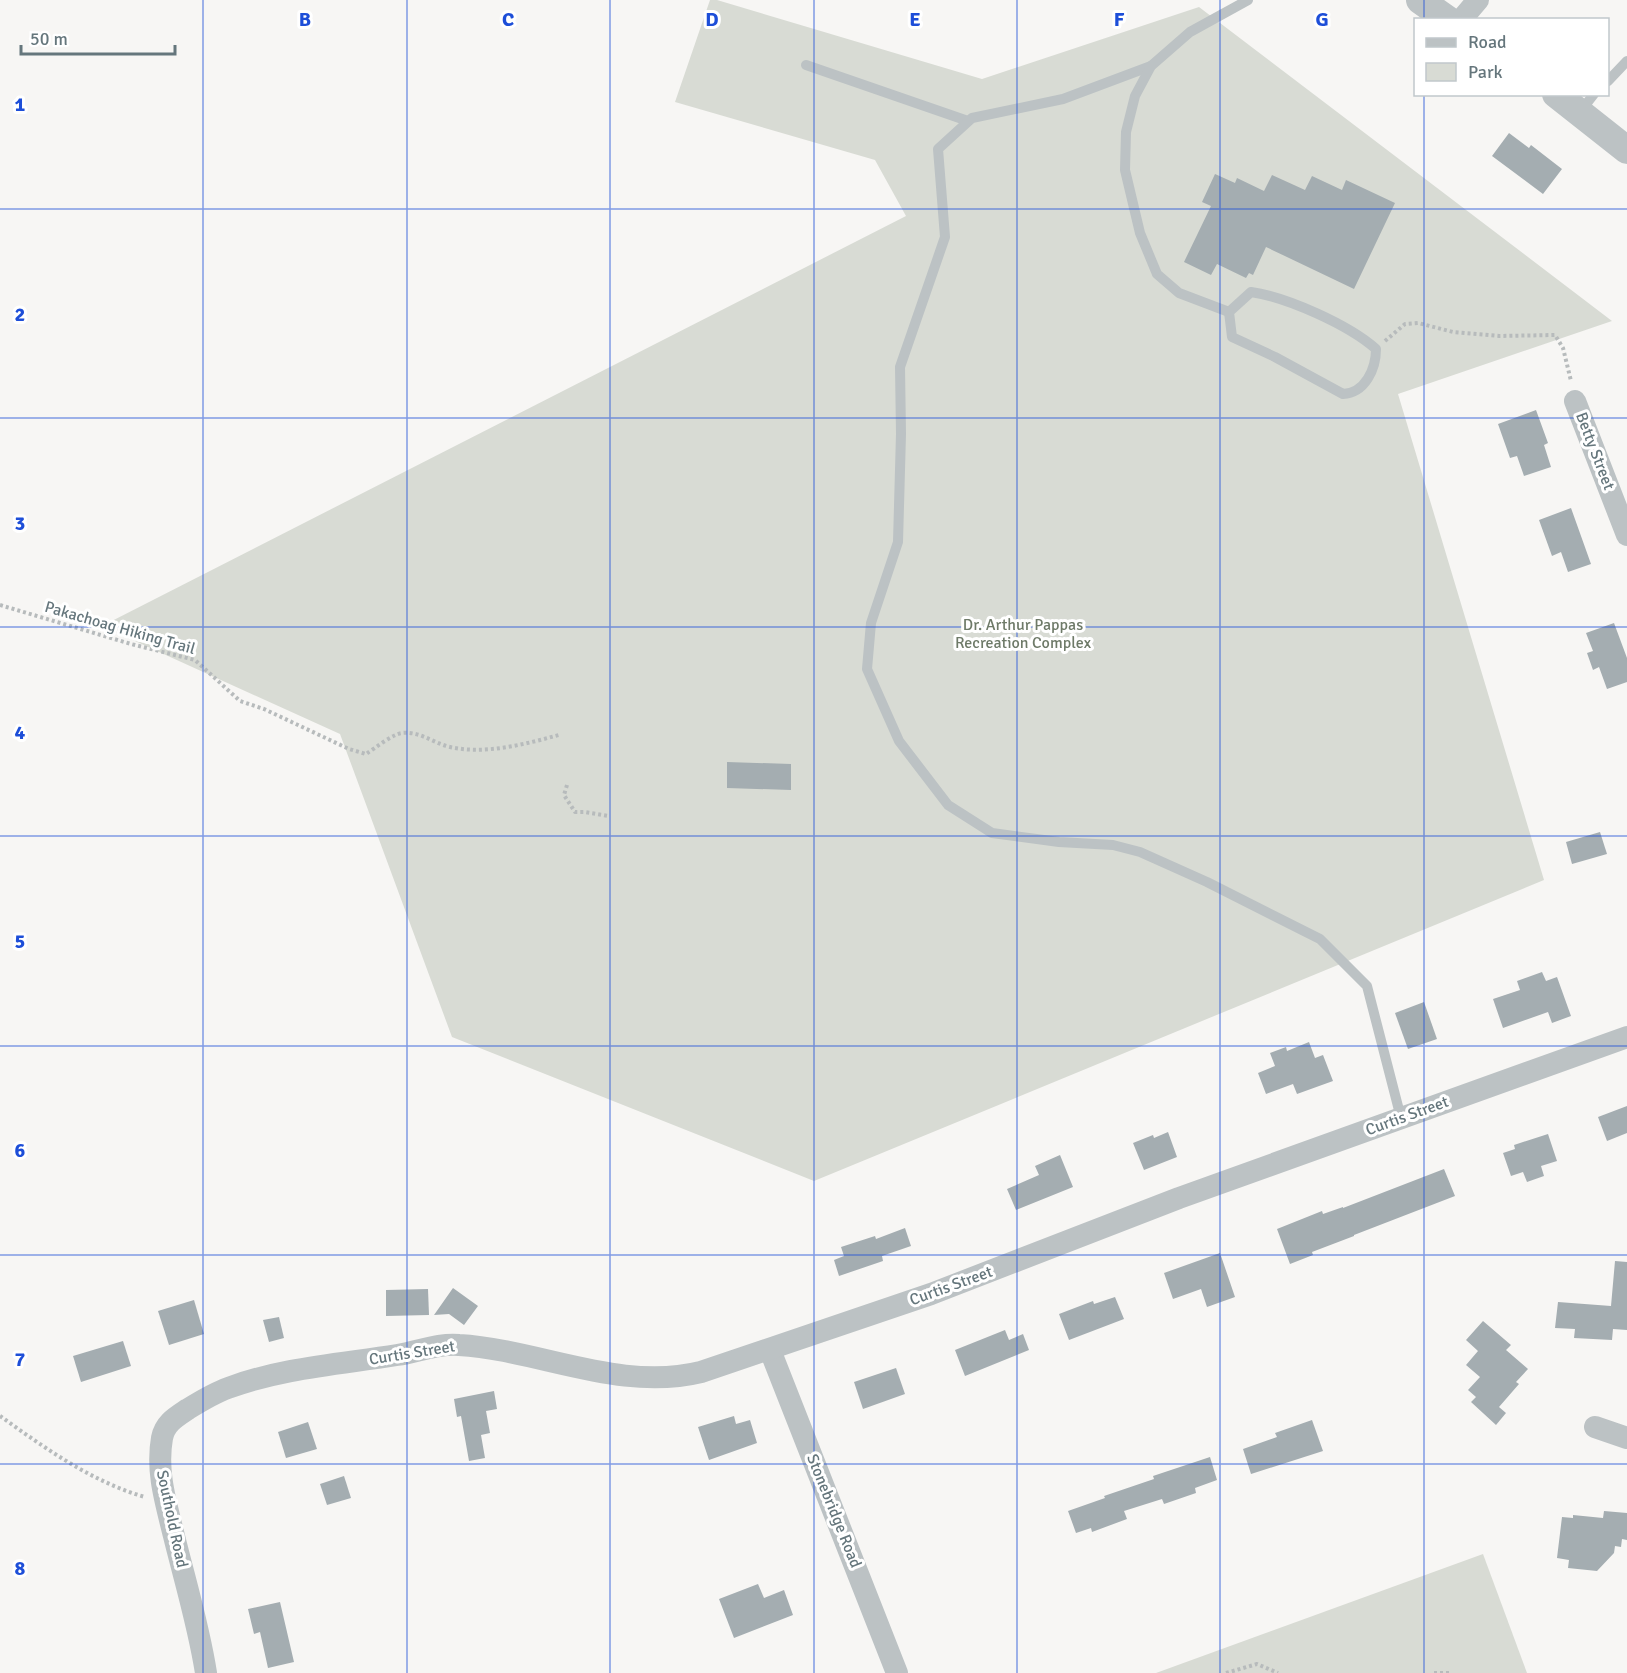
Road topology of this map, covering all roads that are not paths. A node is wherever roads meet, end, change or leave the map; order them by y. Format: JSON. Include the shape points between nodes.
{"nodes":[{"id":1,"x":1248,"y":0,"type":"edge"},
{"id":2,"x":1420,"y":0,"type":"edge"},
{"id":3,"x":1478,"y":0,"type":"edge"},
{"id":4,"x":1445,"y":18,"type":"edge"},
{"id":5,"x":1463,"y":18,"type":"edge"},
{"id":6,"x":1627,"y":61,"type":"edge"},
{"id":7,"x":806,"y":65,"type":"dead end"},
{"id":8,"x":1151,"y":66,"type":"junction"},
{"id":9,"x":1609,"y":80,"type":"edge"},
{"id":10,"x":1562,"y":96,"type":"edge"},
{"id":11,"x":1587,"y":104,"type":"edge"},
{"id":12,"x":968,"y":121,"type":"junction"},
{"id":13,"x":1627,"y":150,"type":"edge"},
{"id":14,"x":1229,"y":312,"type":"junction"},
{"id":15,"x":1575,"y":401,"type":"road end"},
{"id":16,"x":1627,"y":535,"type":"edge"},
{"id":17,"x":1627,"y":1037,"type":"edge"},
{"id":18,"x":1401,"y":1118,"type":"junction"},
{"id":19,"x":770,"y":1350,"type":"junction"},
{"id":20,"x":253,"y":1379,"type":"joint"},
{"id":21,"x":1595,"y":1427,"type":"dead end"},
{"id":22,"x":1627,"y":1438,"type":"edge"},
{"id":23,"x":206,"y":1673,"type":"edge"},
{"id":24,"x":897,"y":1673,"type":"edge"}],
"edges":[{"from":1,"to":8,"type":"lane","via":[[1190,32]]},
{"from":2,"to":4,"type":"street"},
{"from":3,"to":5,"type":"street"},
{"from":6,"to":9,"type":"lane"},
{"from":7,"to":12,"type":"lane"},
{"from":8,"to":12,"type":"lane","via":[[1064,99]]},
{"from":8,"to":14,"type":"lane","via":[[1135,96],[1126,132],[1125,170],[1140,234],[1158,274],[1179,293]]},
{"from":10,"to":11,"type":"street"},
{"from":11,"to":13,"type":"street"},
{"from":12,"to":18,"type":"lane","via":[[938,149],[945,237],[900,367],[898,542],[871,623],[867,669],[899,741],[948,806],[992,832],[1113,845],[1140,852],[1320,939],[1367,986]]},
{"from":14,"to":14,"type":"lane","via":[[1251,292],[1271,295],[1365,340],[1376,349],[1376,358],[1364,386],[1353,394],[1343,394],[1232,337]]},
{"from":15,"to":16,"type":"street","name":"Betty Street"},
{"from":17,"to":18,"type":"street","name":"Curtis Street"},
{"from":18,"to":19,"type":"street","name":"Curtis Street","via":[[1179,1198],[954,1286]]},
{"from":19,"to":20,"type":"street","name":"Curtis Street","via":[[701,1372],[642,1378],[500,1350],[444,1345]]},
{"from":19,"to":24,"type":"street","name":"Stonebridge Road"},
{"from":20,"to":23,"type":"street","name":"Southold Road","via":[[226,1388],[173,1418],[166,1426],[160,1457],[163,1490]]},
{"from":21,"to":22,"type":"street"}]}
